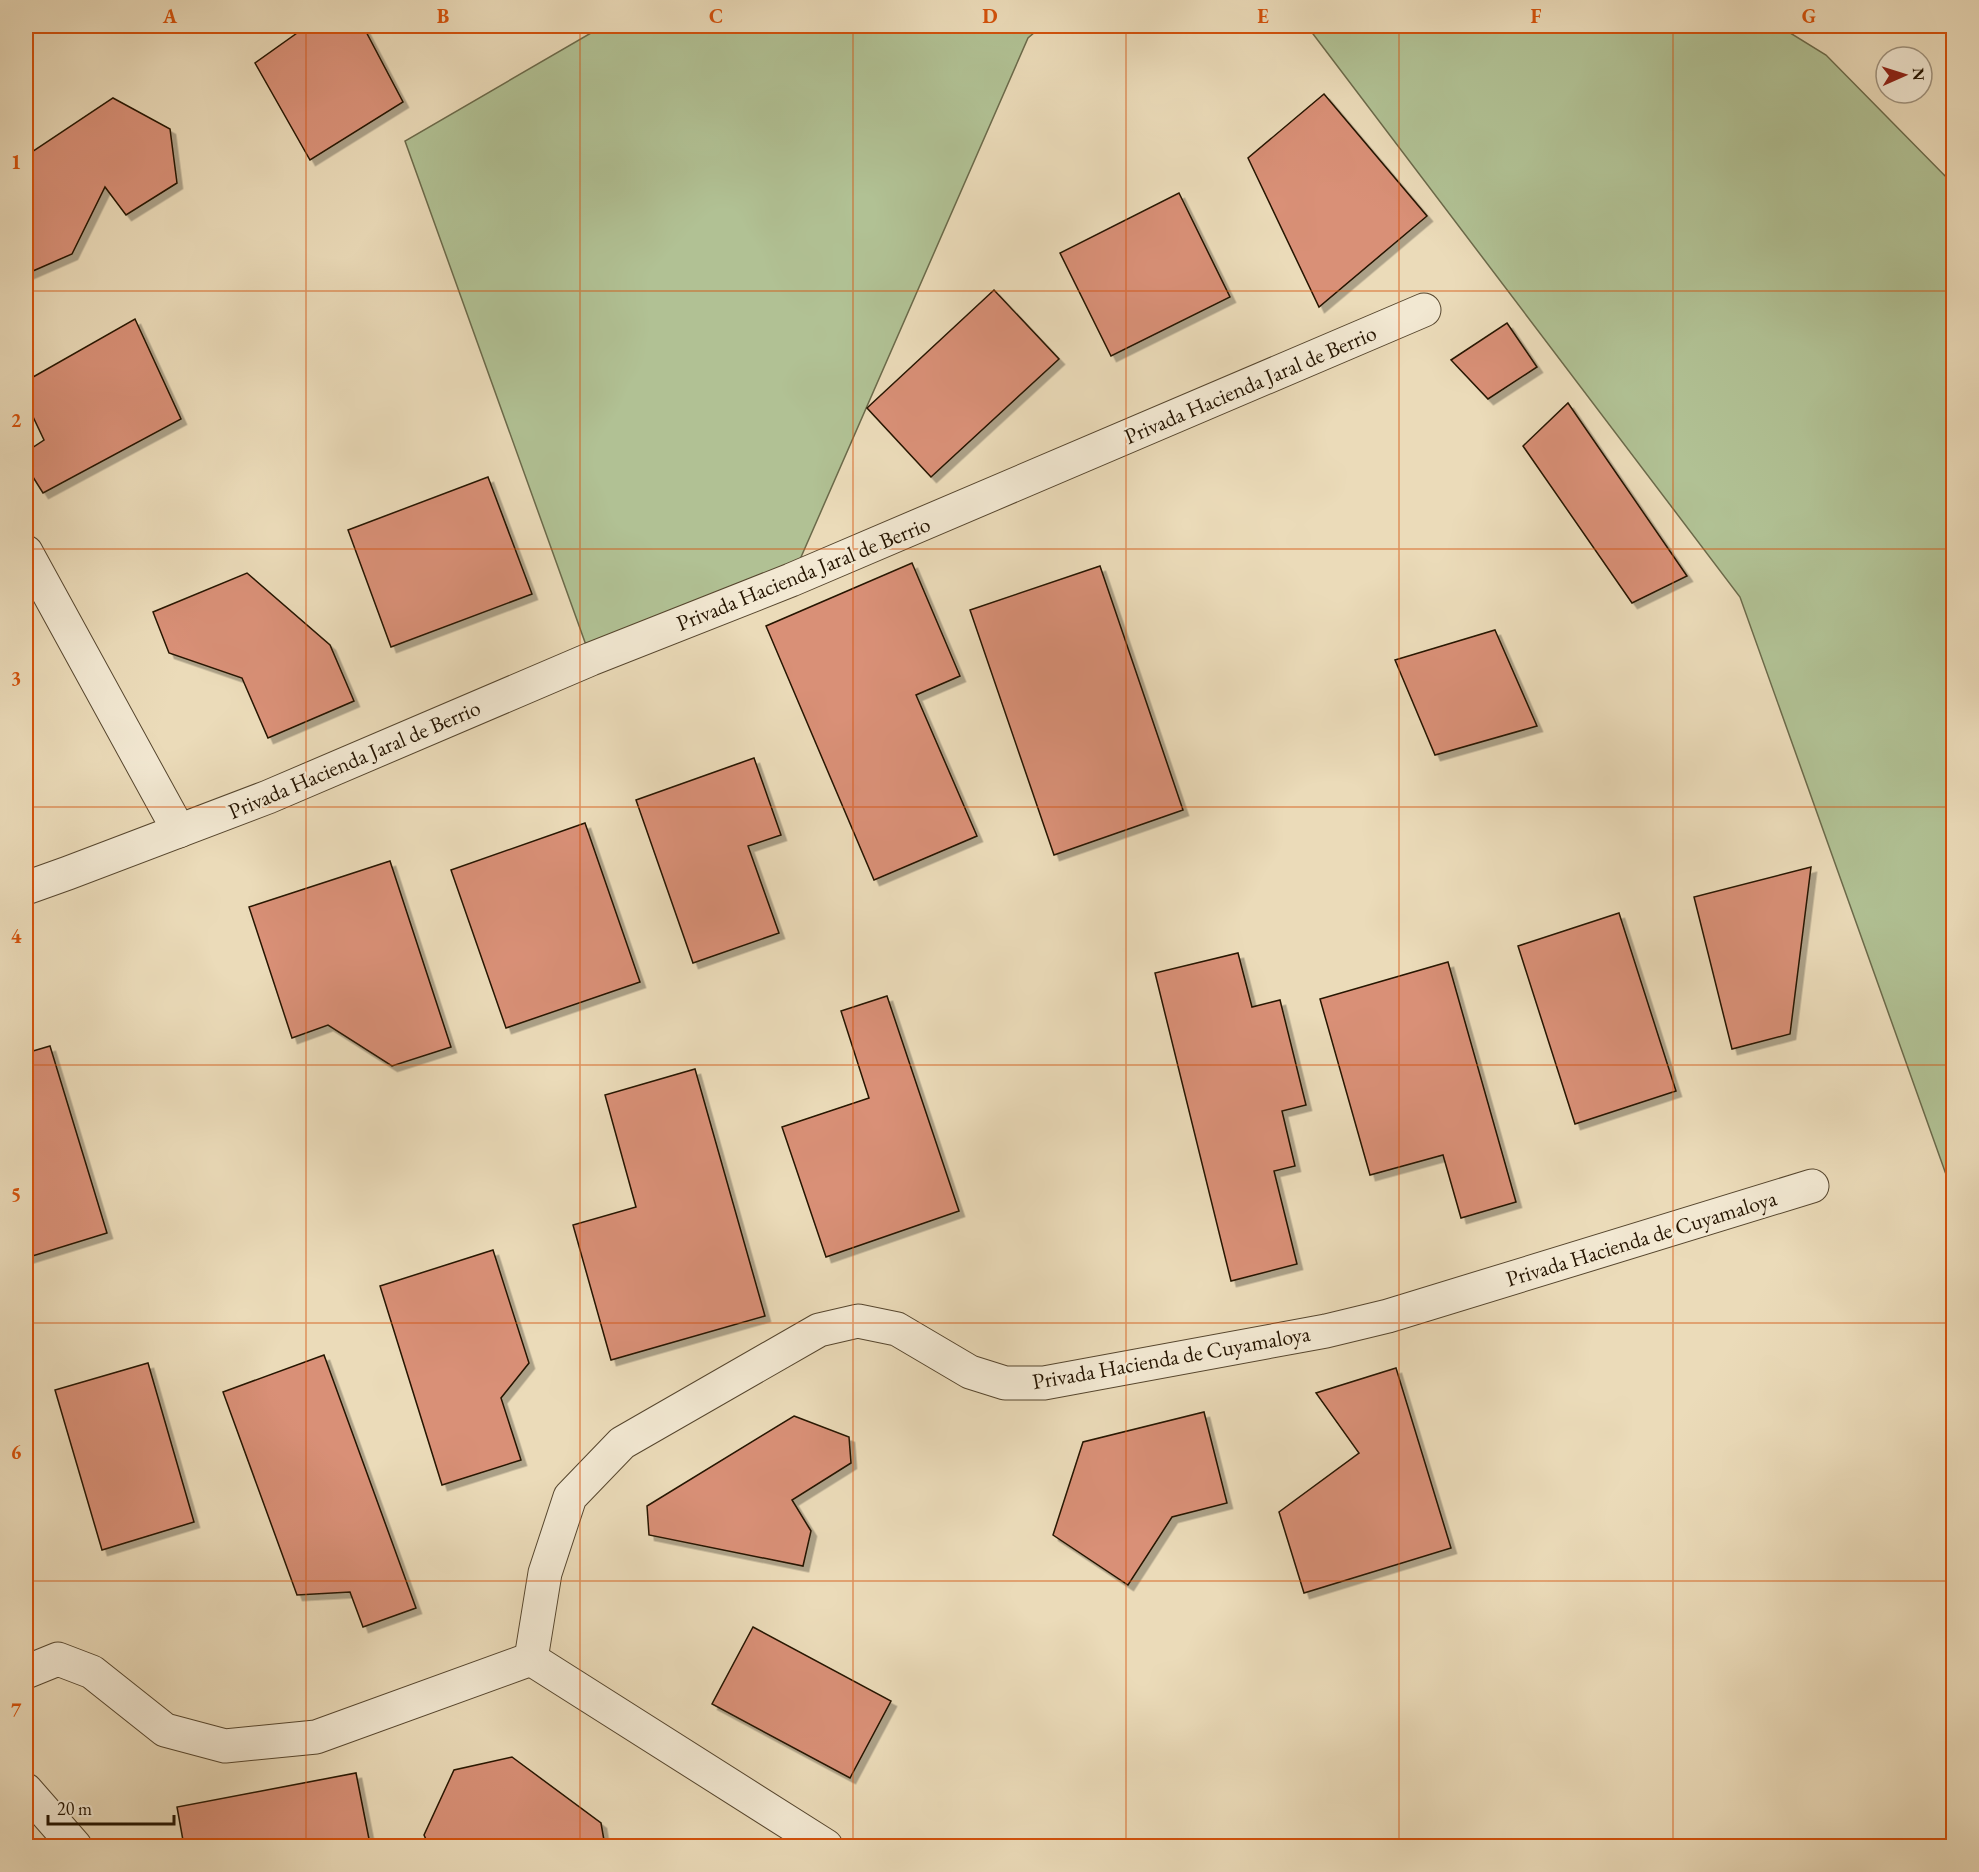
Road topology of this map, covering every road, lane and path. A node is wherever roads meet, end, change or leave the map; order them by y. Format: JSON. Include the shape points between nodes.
{"nodes":[{"id":1,"x":1425,"y":310,"type":"dead end"},
{"id":2,"x":26,"y":552,"type":"edge"},
{"id":3,"x":179,"y":831,"type":"junction"},
{"id":4,"x":26,"y":888,"type":"edge"},
{"id":5,"x":1812,"y":1186,"type":"dead end"},
{"id":6,"x":531,"y":1659,"type":"junction"},
{"id":7,"x":26,"y":1672,"type":"edge"},
{"id":8,"x":26,"y":1790,"type":"edge"},
{"id":9,"x":75,"y":1846,"type":"edge"},
{"id":10,"x":826,"y":1846,"type":"edge"}],
"edges":[{"from":1,"to":3,"type":"street","name":"Privada Hacienda Jaral de Berrio","via":[[791,580]]},
{"from":2,"to":3,"type":"street"},
{"from":3,"to":4,"type":"street","name":"Privada Hacienda Jaral de Berrio"},
{"from":5,"to":6,"type":"street","name":"Privada Hacienda de Cuyamaloya","via":[[1388,1316],[1044,1383],[1005,1383],[970,1372],[897,1329],[858,1321],[819,1330],[622,1443],[570,1497],[545,1573]]},
{"from":6,"to":7,"type":"street","via":[[316,1737],[225,1746],[165,1730],[92,1672],[58,1659]]},
{"from":6,"to":10,"type":"street"},
{"from":8,"to":9,"type":"street"}]}
